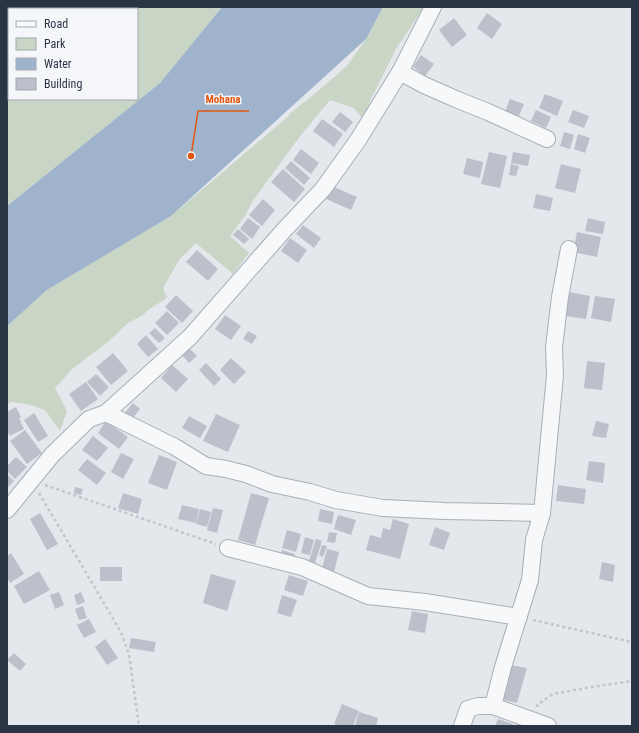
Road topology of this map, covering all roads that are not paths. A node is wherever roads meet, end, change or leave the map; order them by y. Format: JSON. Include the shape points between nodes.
{"nodes":[{"id":1,"x":433,"y":7,"type":"edge"},
{"id":2,"x":400,"y":72,"type":"junction"},
{"id":3,"x":547,"y":139,"type":"dead end"},
{"id":4,"x":569,"y":249,"type":"dead end"},
{"id":5,"x":106,"y":413,"type":"junction"},
{"id":6,"x":7,"y":510,"type":"edge"},
{"id":7,"x":542,"y":513,"type":"junction"},
{"id":8,"x":228,"y":548,"type":"road end"},
{"id":9,"x":519,"y":617,"type":"junction"},
{"id":10,"x":493,"y":706,"type":"junction"},
{"id":11,"x":543,"y":724,"type":"edge"},
{"id":12,"x":462,"y":726,"type":"edge"}],
"edges":[{"from":1,"to":2,"type":"street"},
{"from":2,"to":3,"type":"street"},
{"from":2,"to":5,"type":"street","via":[[358,140],[323,189],[284,229],[190,337]]},
{"from":4,"to":7,"type":"street","via":[[554,347],[555,375]]},
{"from":5,"to":6,"type":"street","via":[[89,419],[52,455]]},
{"from":5,"to":7,"type":"street","via":[[176,446],[206,466],[246,474],[272,484],[336,500],[383,508]]},
{"from":7,"to":9,"type":"street","via":[[534,540],[530,580]]},
{"from":8,"to":9,"type":"street","via":[[302,567],[368,596]]},
{"from":9,"to":10,"type":"street"},
{"from":10,"to":11,"type":"street"},
{"from":10,"to":12,"type":"street","via":[[468,709]]}]}
